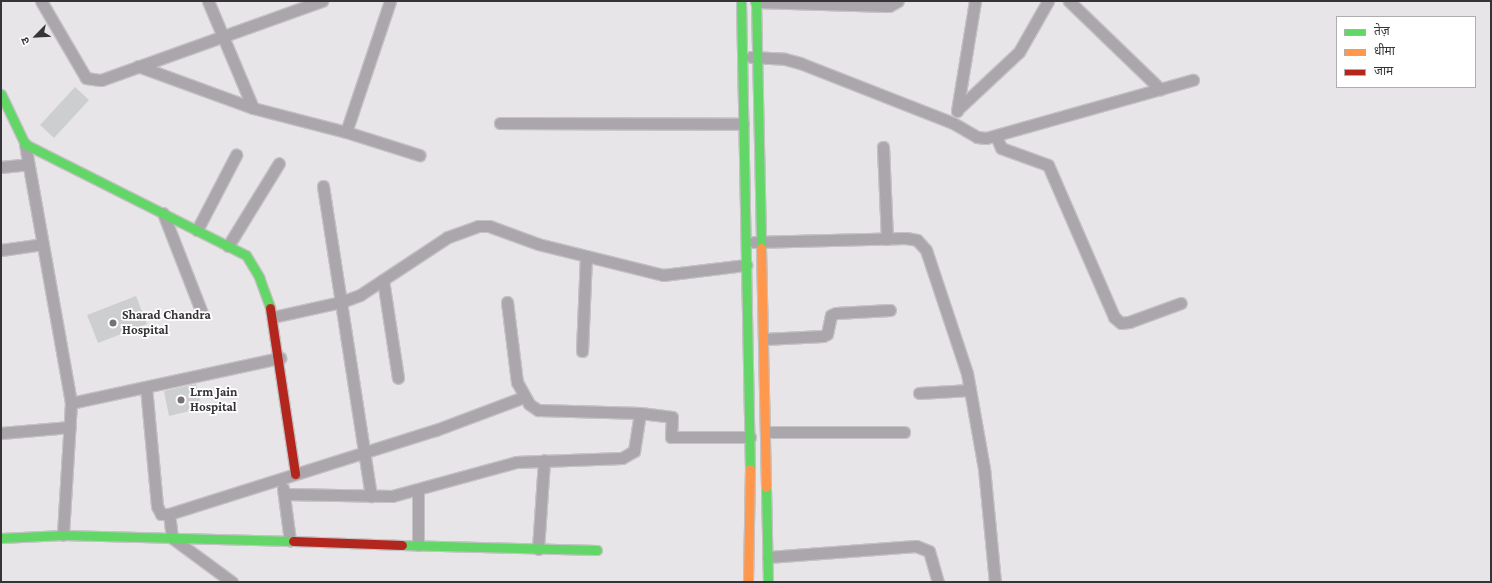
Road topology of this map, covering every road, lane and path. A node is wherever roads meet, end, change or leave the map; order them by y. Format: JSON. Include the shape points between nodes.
{"nodes":[{"id":1,"x":41,"y":1,"type":"edge"},
{"id":2,"x":208,"y":1,"type":"edge"},
{"id":3,"x":322,"y":1,"type":"edge"},
{"id":4,"x":390,"y":1,"type":"edge"},
{"id":5,"x":741,"y":1,"type":"edge"},
{"id":6,"x":898,"y":1,"type":"edge"},
{"id":7,"x":975,"y":1,"type":"edge"},
{"id":8,"x":1048,"y":1,"type":"edge"},
{"id":9,"x":1069,"y":1,"type":"edge"},
{"id":10,"x":756,"y":2,"type":"edge"},
{"id":11,"x":223,"y":35,"type":"junction"},
{"id":12,"x":742,"y":57,"type":"junction"},
{"id":13,"x":757,"y":57,"type":"junction"},
{"id":14,"x":138,"y":66,"type":"junction"},
{"id":15,"x":1193,"y":80,"type":"dead end"},
{"id":16,"x":1160,"y":89,"type":"junction"},
{"id":17,"x":1,"y":94,"type":"edge"},
{"id":18,"x":253,"y":108,"type":"junction"},
{"id":19,"x":958,"y":109,"type":"junction"},
{"id":20,"x":500,"y":123,"type":"dead end"},
{"id":21,"x":954,"y":123,"type":"junction"},
{"id":22,"x":743,"y":124,"type":"junction"},
{"id":23,"x":346,"y":132,"type":"junction"},
{"id":24,"x":996,"y":136,"type":"junction"},
{"id":25,"x":25,"y":144,"type":"junction"},
{"id":26,"x":883,"y":147,"type":"dead end"},
{"id":27,"x":236,"y":155,"type":"dead end"},
{"id":28,"x":419,"y":155,"type":"dead end"},
{"id":29,"x":279,"y":163,"type":"dead end"},
{"id":30,"x":28,"y":164,"type":"junction"},
{"id":31,"x":1,"y":167,"type":"edge"},
{"id":32,"x":323,"y":186,"type":"dead end"},
{"id":33,"x":163,"y":213,"type":"junction"},
{"id":34,"x":197,"y":230,"type":"junction"},
{"id":35,"x":888,"y":239,"type":"junction"},
{"id":36,"x":745,"y":242,"type":"junction"},
{"id":37,"x":762,"y":242,"type":"junction"},
{"id":38,"x":43,"y":244,"type":"junction"},
{"id":39,"x":228,"y":246,"type":"junction"},
{"id":40,"x":1,"y":250,"type":"edge"},
{"id":41,"x":586,"y":256,"type":"junction"},
{"id":42,"x":746,"y":265,"type":"junction"},
{"id":43,"x":383,"y":280,"type":"junction"},
{"id":44,"x":341,"y":302,"type":"junction"},
{"id":45,"x":507,"y":302,"type":"dead end"},
{"id":46,"x":1181,"y":303,"type":"dead end"},
{"id":47,"x":890,"y":310,"type":"dead end"},
{"id":48,"x":202,"y":314,"type":"dead end"},
{"id":49,"x":273,"y":317,"type":"junction"},
{"id":50,"x":764,"y":339,"type":"junction"},
{"id":51,"x":582,"y":351,"type":"dead end"},
{"id":52,"x":280,"y":358,"type":"junction"},
{"id":53,"x":398,"y":378,"type":"dead end"},
{"id":54,"x":146,"y":387,"type":"junction"},
{"id":55,"x":970,"y":390,"type":"junction"},
{"id":56,"x":919,"y":393,"type":"dead end"},
{"id":57,"x":524,"y":398,"type":"junction"},
{"id":58,"x":72,"y":403,"type":"junction"},
{"id":59,"x":640,"y":413,"type":"junction"},
{"id":60,"x":70,"y":427,"type":"junction"},
{"id":61,"x":767,"y":432,"type":"junction"},
{"id":62,"x":904,"y":432,"type":"dead end"},
{"id":63,"x":1,"y":433,"type":"edge"},
{"id":64,"x":750,"y":437,"type":"junction"},
{"id":65,"x":364,"y":453,"type":"junction"},
{"id":66,"x":544,"y":460,"type":"junction"},
{"id":67,"x":749,"y":462,"type":"junction"},
{"id":68,"x":768,"y":462,"type":"junction"},
{"id":69,"x":295,"y":474,"type":"junction"},
{"id":70,"x":282,"y":478,"type":"junction"},
{"id":71,"x":418,"y":491,"type":"junction"},
{"id":72,"x":284,"y":494,"type":"junction"},
{"id":73,"x":371,"y":496,"type":"junction"},
{"id":74,"x":169,"y":514,"type":"junction"},
{"id":75,"x":63,"y":535,"type":"junction"},
{"id":76,"x":1,"y":538,"type":"edge"},
{"id":77,"x":172,"y":538,"type":"junction"},
{"id":78,"x":290,"y":541,"type":"junction"},
{"id":79,"x":418,"y":545,"type":"junction"},
{"id":80,"x":538,"y":548,"type":"junction"},
{"id":81,"x":597,"y":550,"type":"dead end"},
{"id":82,"x":768,"y":557,"type":"junction"},
{"id":83,"x":232,"y":582,"type":"edge"},
{"id":84,"x":748,"y":582,"type":"edge"},
{"id":85,"x":768,"y":582,"type":"edge"},
{"id":86,"x":938,"y":582,"type":"edge"},
{"id":87,"x":995,"y":582,"type":"edge"}],
"edges":[{"from":1,"to":14,"type":"street","via":[[86,78],[101,80]]},
{"from":2,"to":11,"type":"street"},
{"from":3,"to":11,"type":"street"},
{"from":4,"to":23,"type":"street"},
{"from":5,"to":12,"type":"street"},
{"from":6,"to":10,"type":"street","via":[[889,6]]},
{"from":7,"to":19,"type":"street"},
{"from":8,"to":19,"type":"street","via":[[1019,52]]},
{"from":9,"to":16,"type":"street"},
{"from":10,"to":13,"type":"street"},
{"from":11,"to":14,"type":"street"},
{"from":11,"to":18,"type":"street"},
{"from":12,"to":13,"type":"street"},
{"from":12,"to":22,"type":"street"},
{"from":13,"to":21,"type":"street","via":[[800,63]]},
{"from":13,"to":37,"type":"street"},
{"from":14,"to":18,"type":"street"},
{"from":15,"to":16,"type":"street"},
{"from":16,"to":24,"type":"street"},
{"from":17,"to":25,"type":"street"},
{"from":18,"to":23,"type":"street"},
{"from":19,"to":21,"type":"street"},
{"from":20,"to":22,"type":"street"},
{"from":21,"to":24,"type":"street","via":[[977,137]]},
{"from":22,"to":36,"type":"street"},
{"from":23,"to":28,"type":"street"},
{"from":24,"to":46,"type":"street","via":[[1001,148],[1048,166],[1114,317],[1121,323],[1130,322]]},
{"from":25,"to":30,"type":"street"},
{"from":25,"to":33,"type":"street"},
{"from":26,"to":35,"type":"street"},
{"from":27,"to":34,"type":"street"},
{"from":29,"to":39,"type":"street"},
{"from":30,"to":31,"type":"street"},
{"from":30,"to":38,"type":"street"},
{"from":32,"to":44,"type":"street"},
{"from":33,"to":34,"type":"street"},
{"from":33,"to":48,"type":"street"},
{"from":34,"to":39,"type":"street"},
{"from":35,"to":37,"type":"street"},
{"from":35,"to":55,"type":"street","via":[[917,240],[926,250],[967,373]]},
{"from":36,"to":37,"type":"street"},
{"from":36,"to":42,"type":"street"},
{"from":37,"to":50,"type":"street"},
{"from":38,"to":40,"type":"street"},
{"from":38,"to":58,"type":"street"},
{"from":39,"to":49,"type":"street","via":[[246,255],[259,277]]},
{"from":41,"to":42,"type":"street","via":[[663,274]]},
{"from":41,"to":43,"type":"street","via":[[538,244],[489,226],[478,226],[448,237]]},
{"from":41,"to":51,"type":"street"},
{"from":42,"to":64,"type":"street"},
{"from":43,"to":44,"type":"street","via":[[360,295]]},
{"from":43,"to":53,"type":"street"},
{"from":44,"to":49,"type":"street"},
{"from":44,"to":65,"type":"street"},
{"from":45,"to":57,"type":"street","via":[[517,382]]},
{"from":47,"to":50,"type":"street","via":[[836,313],[832,315],[827,334],[823,336]]},
{"from":49,"to":52,"type":"street"},
{"from":50,"to":61,"type":"street"},
{"from":52,"to":54,"type":"street"},
{"from":52,"to":69,"type":"street"},
{"from":54,"to":58,"type":"street"},
{"from":54,"to":74,"type":"street","via":[[157,506],[161,514]]},
{"from":55,"to":56,"type":"street"},
{"from":55,"to":87,"type":"street","via":[[984,468]]},
{"from":57,"to":59,"type":"street","via":[[538,410]]},
{"from":57,"to":65,"type":"street"},
{"from":58,"to":60,"type":"street"},
{"from":59,"to":64,"type":"street","via":[[672,417],[671,437]]},
{"from":59,"to":66,"type":"street","via":[[634,451],[630,456]]},
{"from":60,"to":63,"type":"street"},
{"from":60,"to":75,"type":"street"},
{"from":61,"to":62,"type":"street"},
{"from":61,"to":68,"type":"street"},
{"from":64,"to":67,"type":"street"},
{"from":65,"to":69,"type":"street"},
{"from":65,"to":73,"type":"street"},
{"from":66,"to":71,"type":"street","via":[[495,467]]},
{"from":66,"to":80,"type":"street"},
{"from":67,"to":68,"type":"street"},
{"from":67,"to":84,"type":"street"},
{"from":68,"to":82,"type":"street"},
{"from":69,"to":70,"type":"street"},
{"from":70,"to":72,"type":"street"},
{"from":70,"to":74,"type":"street"},
{"from":71,"to":73,"type":"street","via":[[392,496]]},
{"from":71,"to":79,"type":"street"},
{"from":72,"to":73,"type":"street"},
{"from":72,"to":78,"type":"street"},
{"from":74,"to":77,"type":"street"},
{"from":75,"to":76,"type":"street"},
{"from":75,"to":77,"type":"street"},
{"from":77,"to":78,"type":"street"},
{"from":77,"to":83,"type":"street"},
{"from":78,"to":79,"type":"street"},
{"from":79,"to":80,"type":"street"},
{"from":80,"to":81,"type":"street"},
{"from":82,"to":85,"type":"street"},
{"from":82,"to":86,"type":"street","via":[[916,546],[929,551]]}]}
